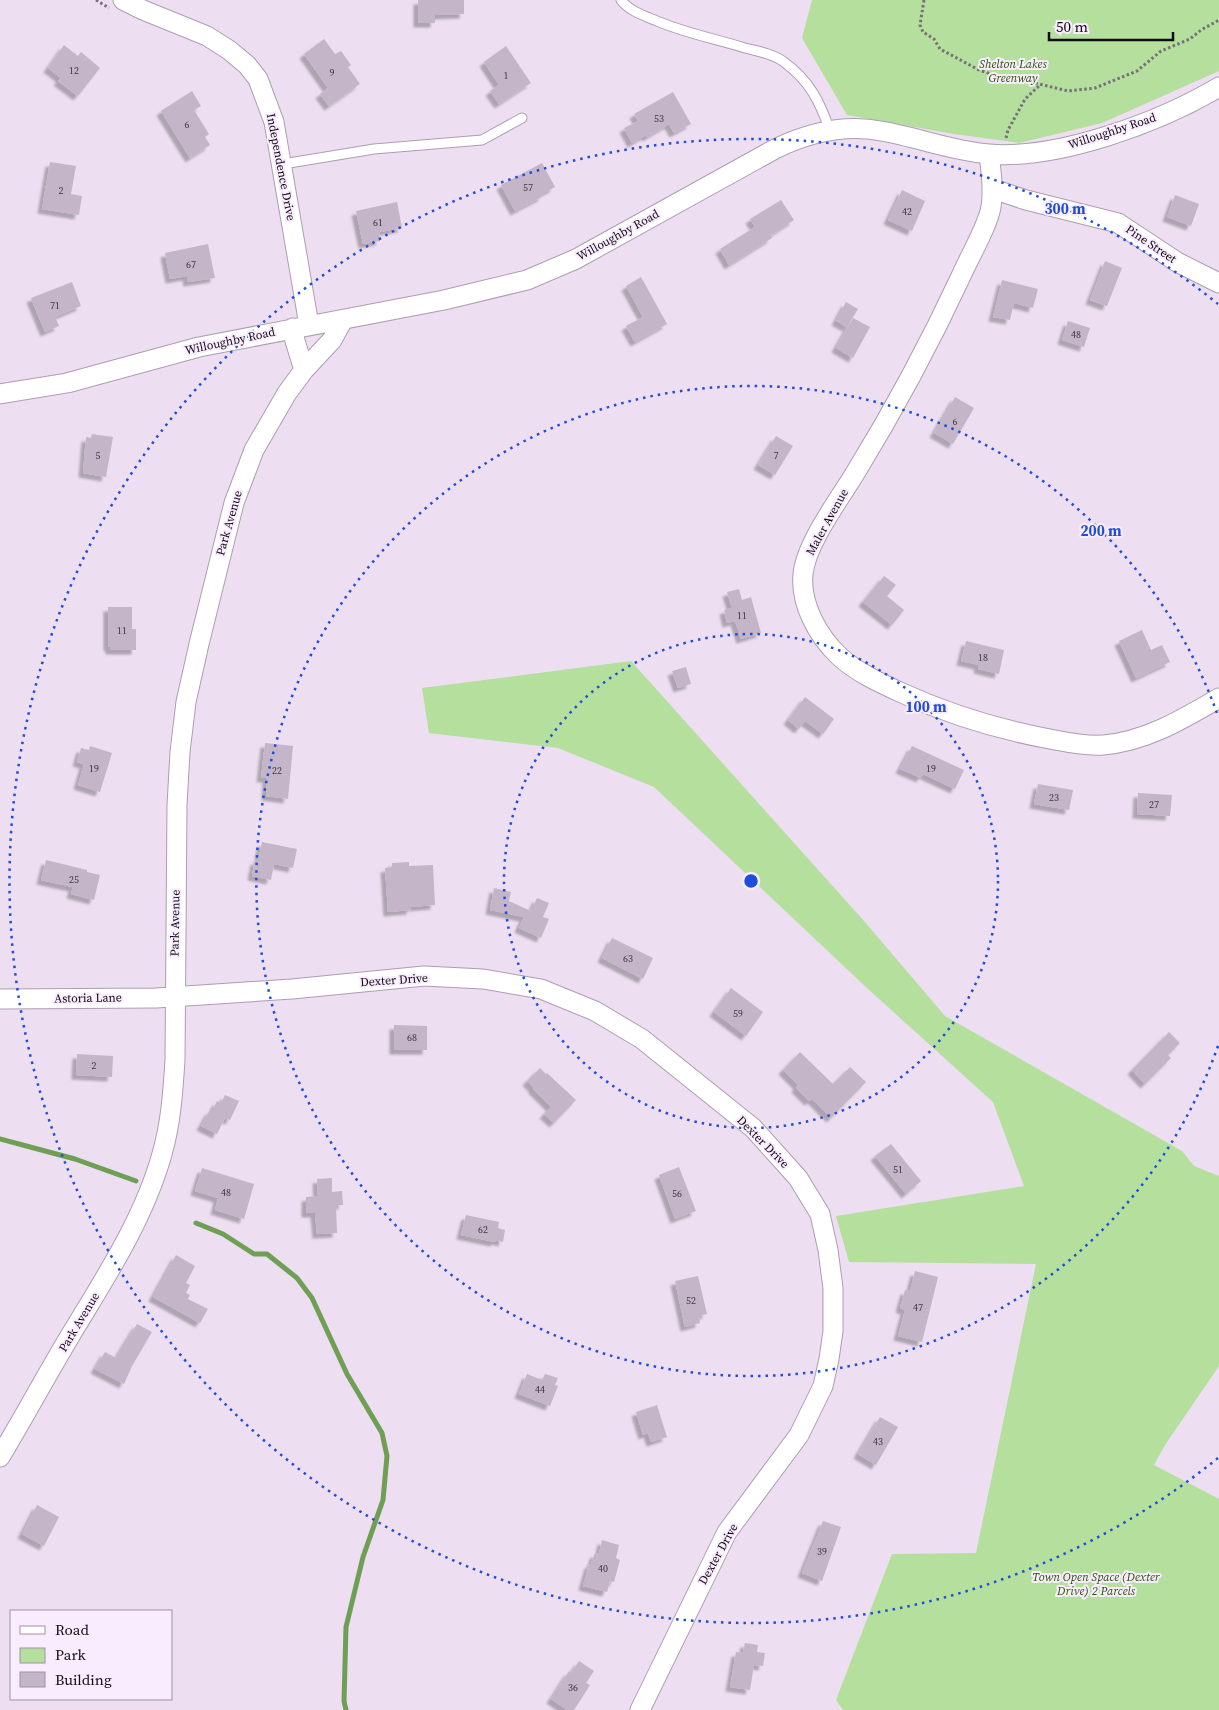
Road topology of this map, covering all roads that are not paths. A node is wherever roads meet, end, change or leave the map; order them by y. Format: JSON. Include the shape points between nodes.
{"nodes":[{"id":1,"x":621,"y":0,"type":"edge"},
{"id":2,"x":117,"y":5,"type":"edge"},
{"id":3,"x":1219,"y":87,"type":"edge"},
{"id":4,"x":522,"y":118,"type":"dead end"},
{"id":5,"x":830,"y":130,"type":"junction"},
{"id":6,"x":995,"y":154,"type":"junction"},
{"id":7,"x":283,"y":164,"type":"junction"},
{"id":8,"x":993,"y":189,"type":"junction"},
{"id":9,"x":1219,"y":283,"type":"edge"},
{"id":10,"x":343,"y":320,"type":"junction"},
{"id":11,"x":301,"y":326,"type":"junction"},
{"id":12,"x":304,"y":370,"type":"junction"},
{"id":13,"x":0,"y":394,"type":"edge"},
{"id":14,"x":1219,"y":698,"type":"edge"},
{"id":15,"x":175,"y":995,"type":"junction"},
{"id":16,"x":0,"y":999,"type":"edge"},
{"id":17,"x":0,"y":1457,"type":"edge"},
{"id":18,"x":640,"y":1710,"type":"edge"}],
"edges":[{"from":1,"to":5,"type":"lane","via":[[636,12],[672,27],[783,61],[814,93],[822,105]]},
{"from":2,"to":7,"type":"street","name":"Independence Drive","via":[[143,10],[207,36],[247,65],[266,98]]},
{"from":3,"to":6,"type":"street","name":"Willoughby Road","via":[[1153,118],[1082,143]]},
{"from":4,"to":7,"type":"lane","via":[[482,140],[374,149]]},
{"from":5,"to":6,"type":"street","name":"Willoughby Road","via":[[879,130],[963,150]]},
{"from":5,"to":10,"type":"street","name":"Willoughby Road","via":[[775,148],[576,259],[527,280]]},
{"from":6,"to":8,"type":"street","name":"Maler Avenue"},
{"from":7,"to":11,"type":"street","name":"Independence Drive"},
{"from":8,"to":9,"type":"street","name":"Pine Street","via":[[1118,223],[1177,262]]},
{"from":8,"to":14,"type":"street","name":"Maler Avenue","via":[[991,209],[950,300],[887,421],[819,532],[806,560],[803,587],[810,616],[840,658],[881,684],[951,714],[1030,736],[1090,745],[1124,742],[1182,720]]},
{"from":10,"to":11,"type":"street","name":"Willoughby Road"},
{"from":10,"to":12,"type":"street","name":"Park Avenue","via":[[332,340]]},
{"from":11,"to":12,"type":"street","via":[[295,341]]},
{"from":11,"to":13,"type":"street","name":"Willoughby Road","via":[[199,347],[67,383]]},
{"from":12,"to":15,"type":"street","name":"Park Avenue","via":[[262,434],[244,473],[216,572],[186,702],[177,805]]},
{"from":15,"to":16,"type":"street","name":"Astoria Lane","via":[[156,998]]},
{"from":15,"to":17,"type":"street","name":"Park Avenue","via":[[172,1097],[168,1130],[154,1179],[116,1258]]},
{"from":15,"to":18,"type":"street","name":"Dexter Drive","via":[[424,976],[483,979],[541,989],[595,1011],[642,1039],[752,1128],[798,1178],[820,1214],[832,1278],[832,1331],[823,1386],[799,1435],[727,1532]]}]}
